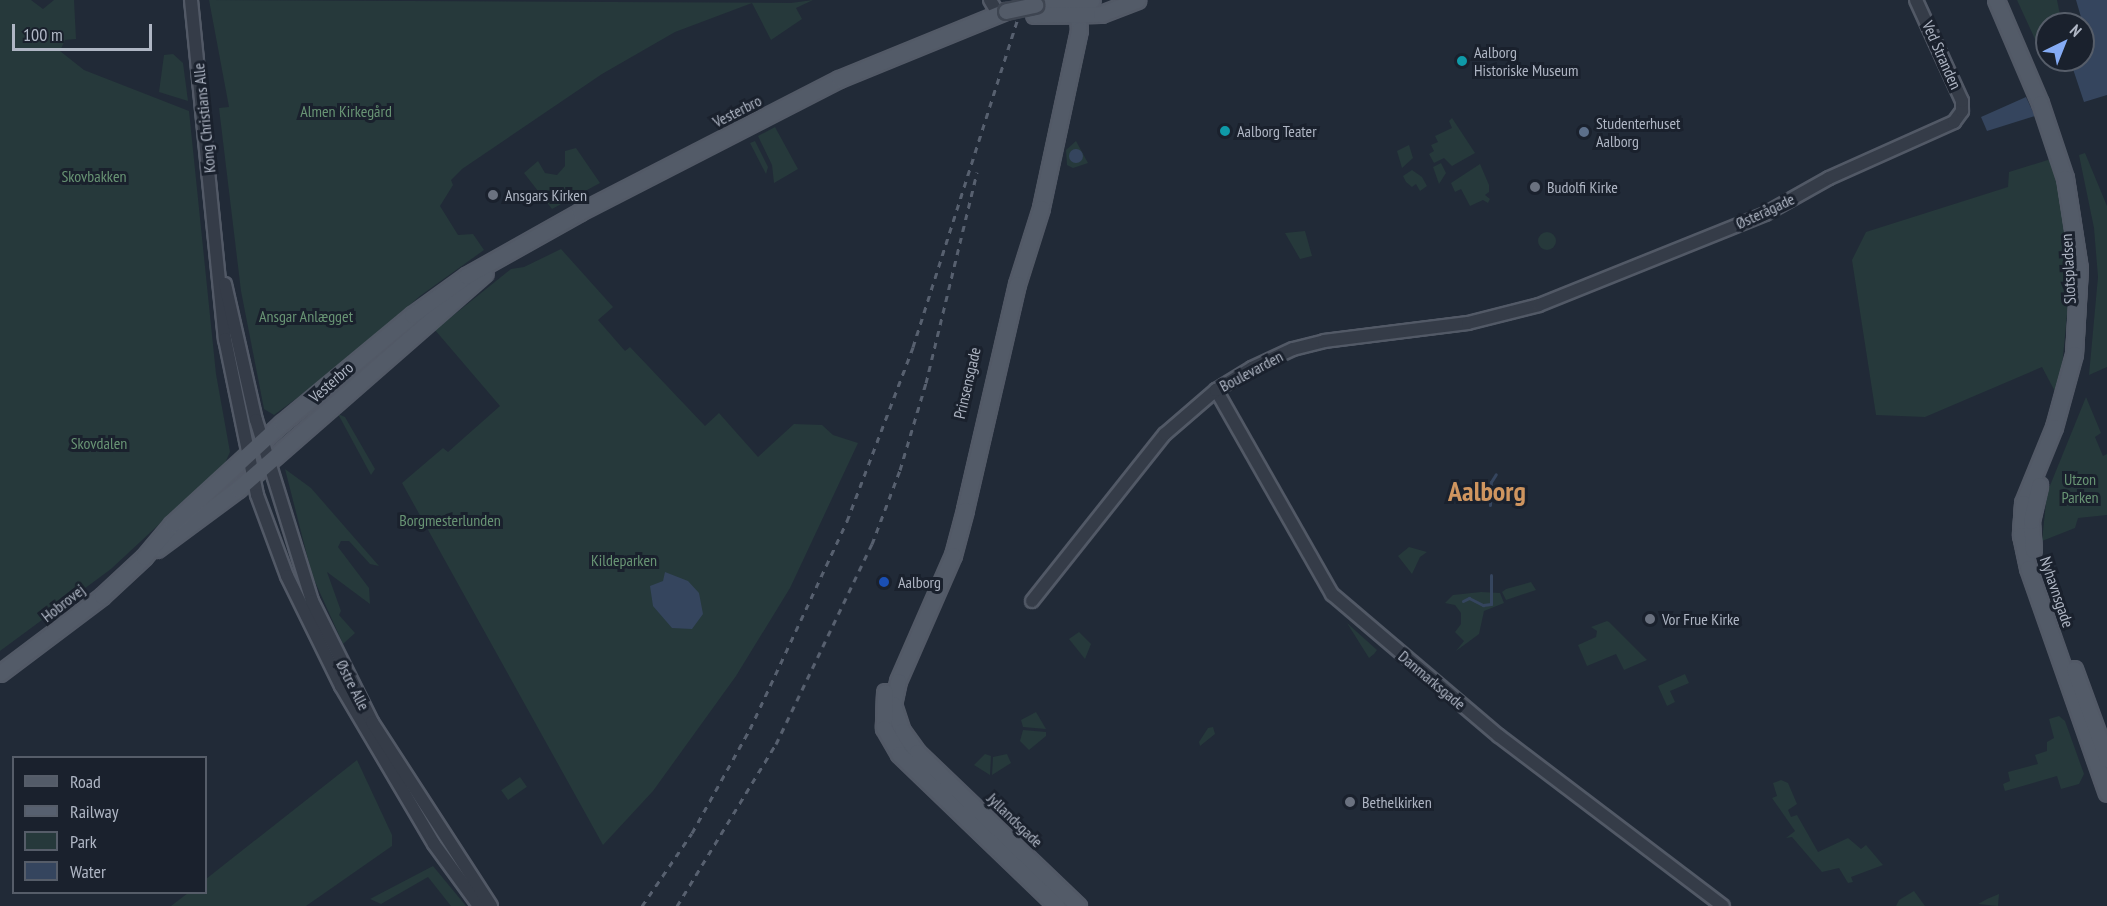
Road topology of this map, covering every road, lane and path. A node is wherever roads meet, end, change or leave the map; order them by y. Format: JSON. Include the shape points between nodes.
{"nodes":[{"id":1,"x":191,"y":0,"type":"edge"},
{"id":2,"x":990,"y":0,"type":"edge"},
{"id":3,"x":1137,"y":0,"type":"edge"},
{"id":4,"x":1916,"y":0,"type":"edge"},
{"id":5,"x":1996,"y":0,"type":"edge"},
{"id":6,"x":2005,"y":0,"type":"edge"},
{"id":7,"x":1083,"y":6,"type":"edge"},
{"id":8,"x":1004,"y":14,"type":"junction"},
{"id":9,"x":1962,"y":111,"type":"joint"},
{"id":10,"x":2056,"y":135,"type":"junction"},
{"id":11,"x":216,"y":236,"type":"junction"},
{"id":12,"x":500,"y":260,"type":"junction"},
{"id":13,"x":1561,"y":297,"type":"joint"},
{"id":14,"x":1216,"y":390,"type":"junction"},
{"id":15,"x":2067,"y":404,"type":"junction"},
{"id":16,"x":265,"y":451,"type":"junction"},
{"id":17,"x":249,"y":466,"type":"junction"},
{"id":18,"x":144,"y":557,"type":"junction"},
{"id":19,"x":1032,"y":601,"type":"dead end"},
{"id":20,"x":0,"y":673,"type":"edge"},
{"id":21,"x":2107,"y":759,"type":"edge"},
{"id":22,"x":920,"y":766,"type":"junction"},
{"id":23,"x":2107,"y":793,"type":"edge"},
{"id":24,"x":487,"y":906,"type":"edge"},
{"id":25,"x":1057,"y":906,"type":"edge"},
{"id":26,"x":1078,"y":906,"type":"edge"},
{"id":27,"x":1723,"y":906,"type":"edge"}],
"edges":[{"from":1,"to":11,"type":"street","name":"Kong Christians Alle"},
{"from":2,"to":8,"type":"street"},
{"from":3,"to":7,"type":"main road","name":"Vesterbro","via":[[1110,13]]},
{"from":4,"to":9,"type":"street","name":"Ved Stranden","via":[[1958,87]]},
{"from":5,"to":10,"type":"main road"},
{"from":6,"to":10,"type":"main road"},
{"from":7,"to":8,"type":"main road","name":"Vesterbro","bridge":true},
{"from":7,"to":22,"type":"main road","name":"Prinsensgade","via":[[1041,208],[1009,282],[954,538],[895,694],[894,712]]},
{"from":8,"to":12,"type":"main road","name":"Vesterbro","via":[[839,79],[580,212]]},
{"from":9,"to":13,"type":"street","name":"Østerågade","via":[[1954,122],[1829,178],[1765,214],[1671,249]]},
{"from":10,"to":15,"type":"main road","name":"Slotspladsen","via":[[2071,204],[2079,268],[2077,332]]},
{"from":11,"to":16,"type":"street","name":"Kong Christians Alle"},
{"from":11,"to":17,"type":"street","name":"Kong Christians Alle","via":[[225,339]]},
{"from":12,"to":16,"type":"main road","name":"Vesterbro"},
{"from":12,"to":16,"type":"main road","name":"Vesterbro","via":[[466,276],[412,315],[330,386]]},
{"from":13,"to":14,"type":"street","name":"Boulevarden","via":[[1468,323],[1324,341],[1293,349]]},
{"from":14,"to":19,"type":"street","name":"Boulevarden","via":[[1144,458]]},
{"from":14,"to":27,"type":"street","name":"Danmarksgade","via":[[1332,594],[1499,736]]},
{"from":15,"to":21,"type":"main road","name":"Nyhavnsgade","via":[[2036,495],[2032,541],[2036,565]]},
{"from":15,"to":23,"type":"main road","name":"Nyhavnsgade","via":[[2023,503],[2021,536],[2028,568]]},
{"from":16,"to":17,"type":"main road","name":"Hobrovej"},
{"from":16,"to":24,"type":"street","name":"Østre Alle","via":[[301,570],[348,676],[389,750]]},
{"from":17,"to":18,"type":"main road","name":"Hobrovej","via":[[172,524]]},
{"from":17,"to":18,"type":"main road","name":"Hobrovej","via":[[181,534]]},
{"from":17,"to":24,"type":"street","name":"Østre Alle","via":[[287,576],[341,687],[435,844]]},
{"from":18,"to":20,"type":"main road","name":"Hobrovej","via":[[82,612]]},
{"from":22,"to":25,"type":"main road","name":"Jyllandsgade"},
{"from":22,"to":26,"type":"main road","name":"Jyllandsgade"}]}
